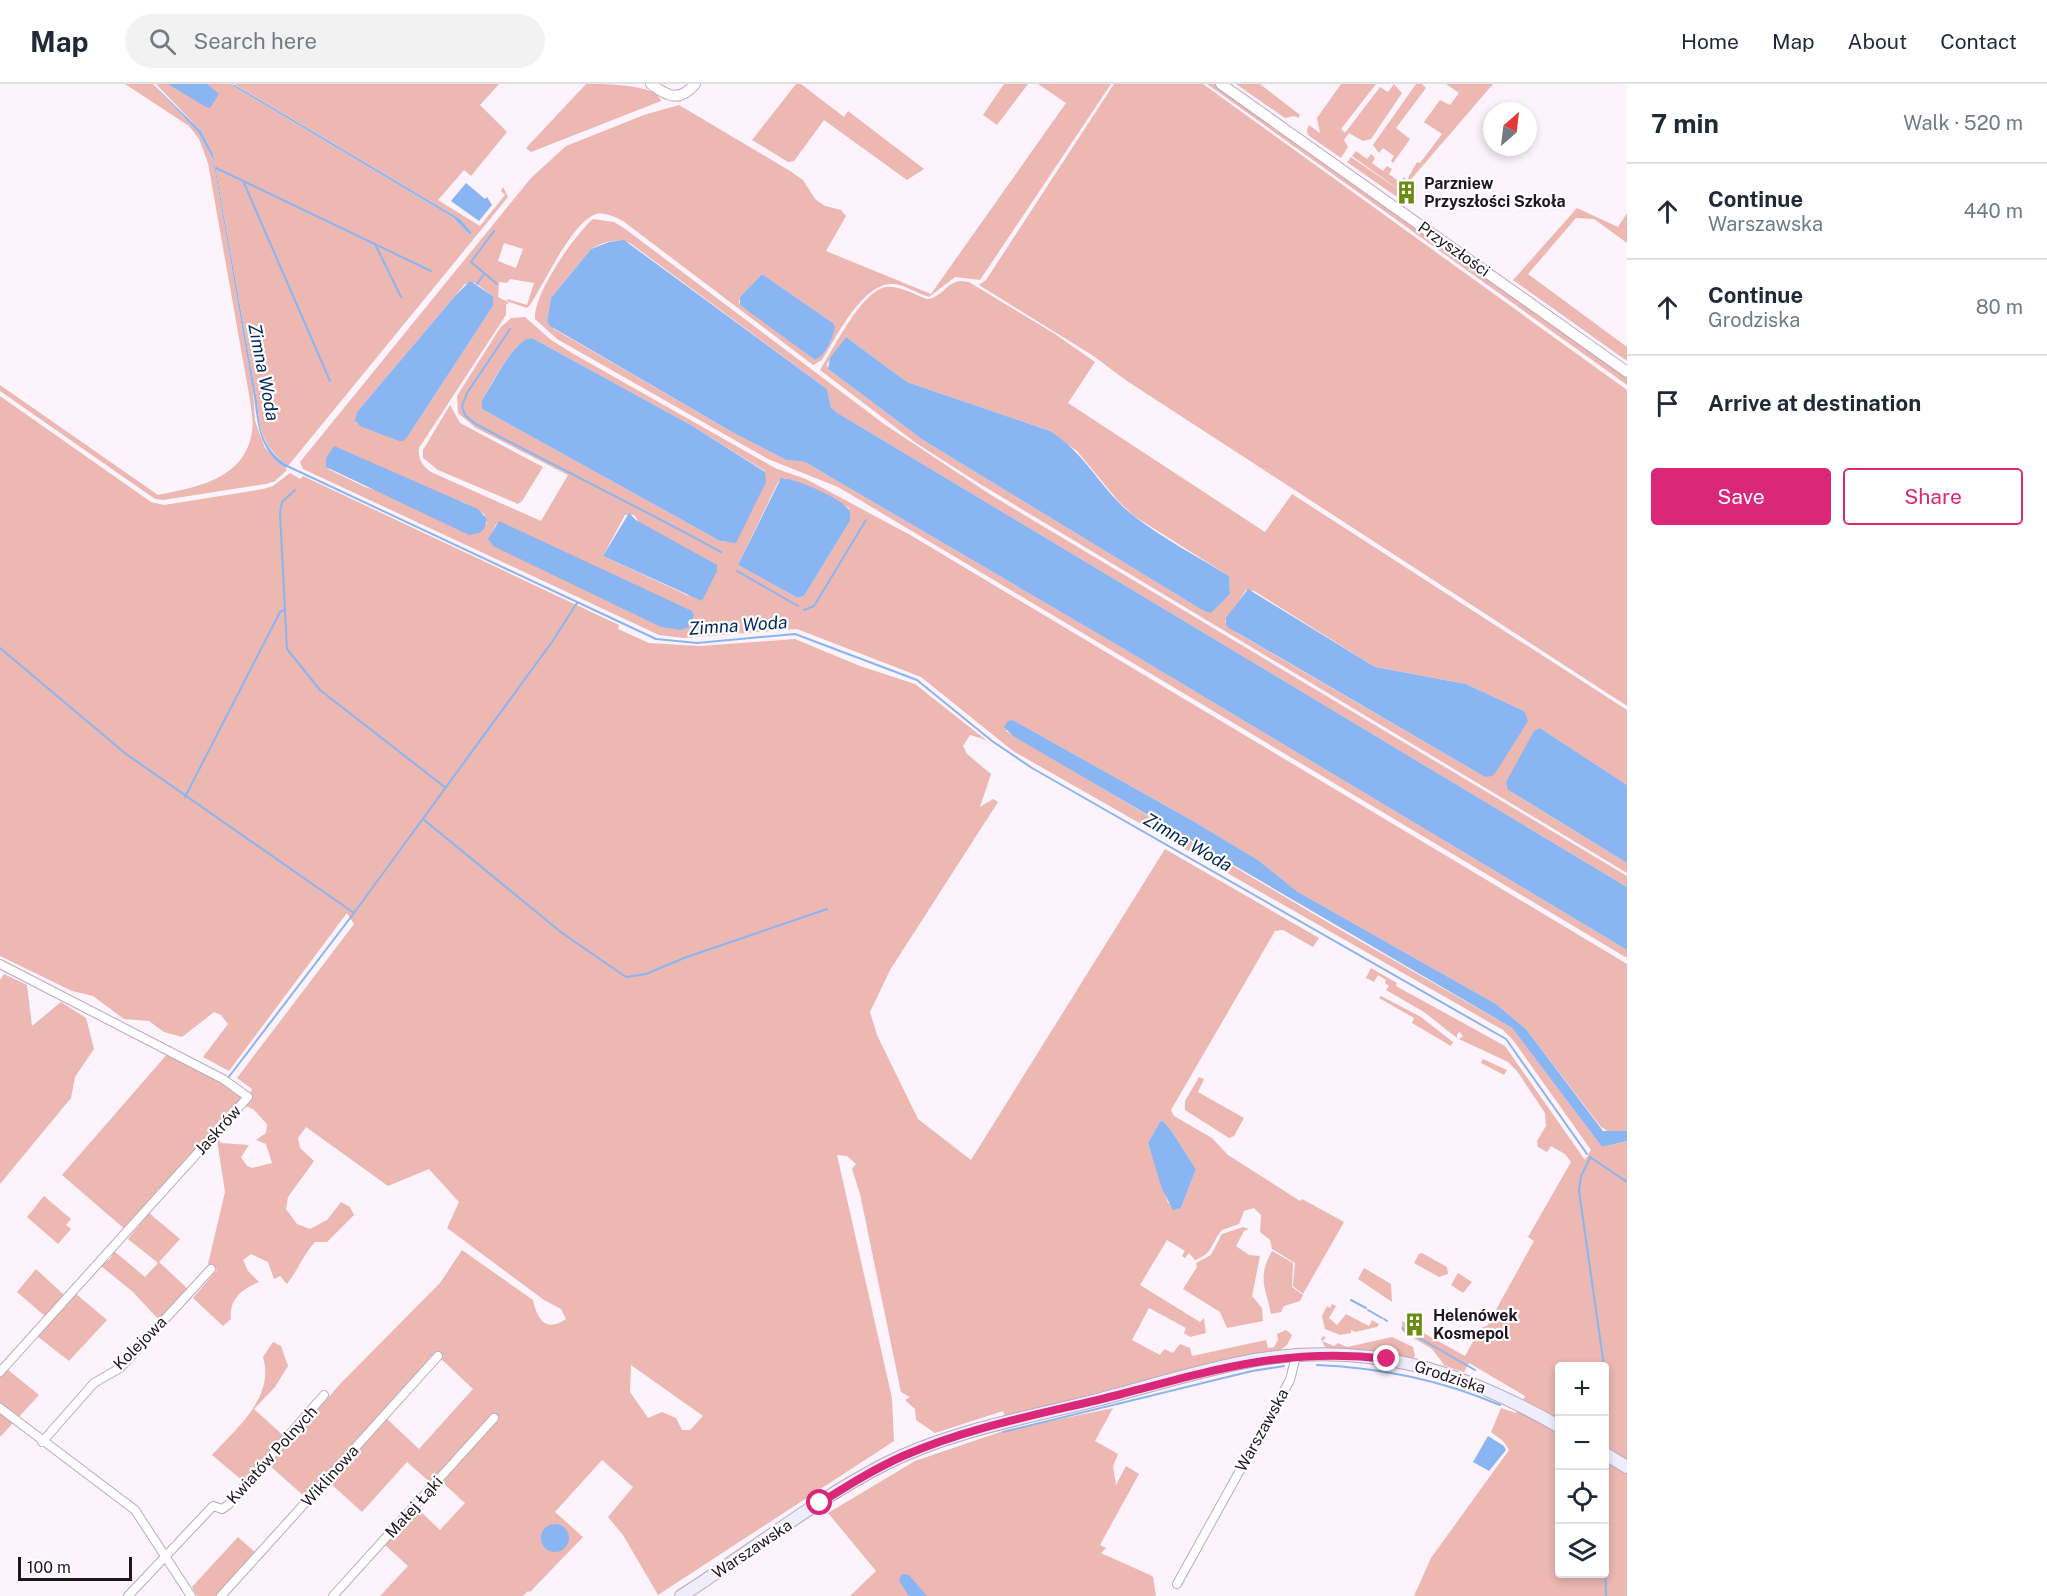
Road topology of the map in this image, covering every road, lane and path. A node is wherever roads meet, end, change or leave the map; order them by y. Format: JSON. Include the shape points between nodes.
{"nodes":[{"id":1,"x":651,"y":84,"type":"edge"},
{"id":2,"x":694,"y":84,"type":"edge"},
{"id":3,"x":1221,"y":84,"type":"edge"},
{"id":4,"x":1627,"y":372,"type":"edge"},
{"id":5,"x":0,"y":964,"type":"edge"},
{"id":6,"x":211,"y":1269,"type":"dead end"},
{"id":7,"x":438,"y":1356,"type":"dead end"},
{"id":8,"x":1296,"y":1356,"type":"junction"},
{"id":9,"x":0,"y":1372,"type":"edge"},
{"id":10,"x":324,"y":1395,"type":"dead end"},
{"id":11,"x":0,"y":1408,"type":"edge"},
{"id":12,"x":494,"y":1418,"type":"dead end"},
{"id":13,"x":1555,"y":1424,"type":"edge"},
{"id":14,"x":42,"y":1442,"type":"junction"},
{"id":15,"x":1609,"y":1456,"type":"edge"},
{"id":16,"x":1627,"y":1467,"type":"edge"},
{"id":17,"x":166,"y":1555,"type":"junction"},
{"id":18,"x":1177,"y":1584,"type":"dead end"},
{"id":19,"x":128,"y":1596,"type":"edge"},
{"id":20,"x":191,"y":1596,"type":"edge"},
{"id":21,"x":222,"y":1596,"type":"edge"},
{"id":22,"x":333,"y":1596,"type":"edge"},
{"id":23,"x":681,"y":1596,"type":"edge"}],
"edges":[{"from":1,"to":2,"type":"street","via":[[668,95],[683,95]]},
{"from":3,"to":4,"type":"street","name":"Przyszłości"},
{"from":5,"to":9,"type":"street","name":"Jaskrów","via":[[223,1079],[248,1097]]},
{"from":6,"to":14,"type":"street","name":"Kolejowa","via":[[120,1368],[94,1383]]},
{"from":7,"to":21,"type":"street","name":"Wiklinowa"},
{"from":8,"to":13,"type":"main road","name":"Grodziska","via":[[1359,1356],[1416,1364],[1484,1387]]},
{"from":8,"to":18,"type":"street","name":"Warszawska","via":[[1290,1380]]},
{"from":8,"to":23,"type":"main road","name":"Warszawska","via":[[1217,1369],[927,1446],[852,1484]]},
{"from":10,"to":17,"type":"street","name":"Kwiatów Polnych","via":[[228,1505],[222,1509],[213,1506]]},
{"from":11,"to":14,"type":"street"},
{"from":12,"to":22,"type":"street","name":"Małej Łąki"},
{"from":14,"to":17,"type":"street","via":[[135,1510]]},
{"from":15,"to":16,"type":"main road"},
{"from":17,"to":19,"type":"street","name":"Kwiatów Polnych"},
{"from":17,"to":20,"type":"street"}]}
